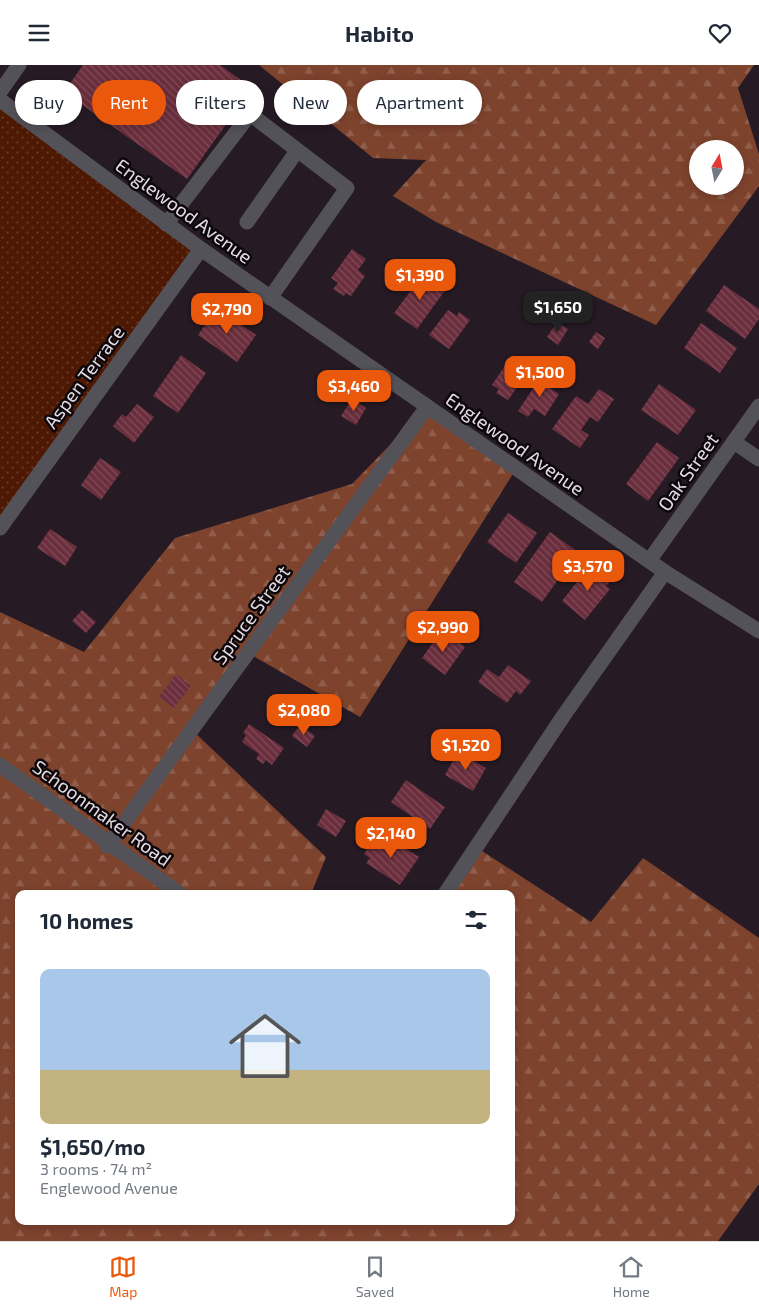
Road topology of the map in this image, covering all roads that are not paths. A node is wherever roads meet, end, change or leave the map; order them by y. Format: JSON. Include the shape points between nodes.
{"nodes":[{"id":1,"x":19,"y":65,"type":"edge"},
{"id":2,"x":0,"y":92,"type":"edge"},
{"id":3,"x":0,"y":100,"type":"edge"},
{"id":4,"x":298,"y":151,"type":"junction"},
{"id":5,"x":247,"y":222,"type":"dead end"},
{"id":6,"x":166,"y":224,"type":"junction"},
{"id":7,"x":201,"y":249,"type":"junction"},
{"id":8,"x":270,"y":298,"type":"junction"},
{"id":9,"x":759,"y":406,"type":"edge"},
{"id":10,"x":427,"y":407,"type":"junction"},
{"id":11,"x":734,"y":442,"type":"junction"},
{"id":12,"x":759,"y":459,"type":"edge"},
{"id":13,"x":0,"y":529,"type":"edge"},
{"id":14,"x":649,"y":561,"type":"junction"},
{"id":15,"x":665,"y":572,"type":"junction"},
{"id":16,"x":759,"y":631,"type":"edge"},
{"id":17,"x":0,"y":765,"type":"edge"},
{"id":18,"x":108,"y":845,"type":"junction"},
{"id":19,"x":174,"y":890,"type":"edge"},
{"id":20,"x":448,"y":890,"type":"edge"}],
"edges":[{"from":1,"to":2,"type":"street"},
{"from":3,"to":6,"type":"street","name":"Englewood Avenue"},
{"from":4,"to":5,"type":"street"},
{"from":4,"to":6,"type":"street","via":[[250,114]]},
{"from":4,"to":8,"type":"street","via":[[346,188]]},
{"from":6,"to":7,"type":"street","name":"Englewood Avenue"},
{"from":7,"to":8,"type":"street","name":"Englewood Avenue"},
{"from":7,"to":13,"type":"street","name":"Aspen Terrace"},
{"from":8,"to":10,"type":"street","name":"Englewood Avenue"},
{"from":9,"to":11,"type":"street","name":"Oak Street"},
{"from":10,"to":14,"type":"street","name":"Englewood Avenue"},
{"from":10,"to":18,"type":"street","name":"Spruce Street"},
{"from":11,"to":12,"type":"street"},
{"from":11,"to":14,"type":"street","name":"Oak Street"},
{"from":14,"to":15,"type":"street","name":"Englewood Avenue"},
{"from":15,"to":16,"type":"street","name":"Englewood Avenue"},
{"from":15,"to":20,"type":"street","via":[[564,715]]},
{"from":17,"to":18,"type":"street","name":"Schoonmaker Road"},
{"from":18,"to":19,"type":"street","name":"Schoonmaker Road"}]}
